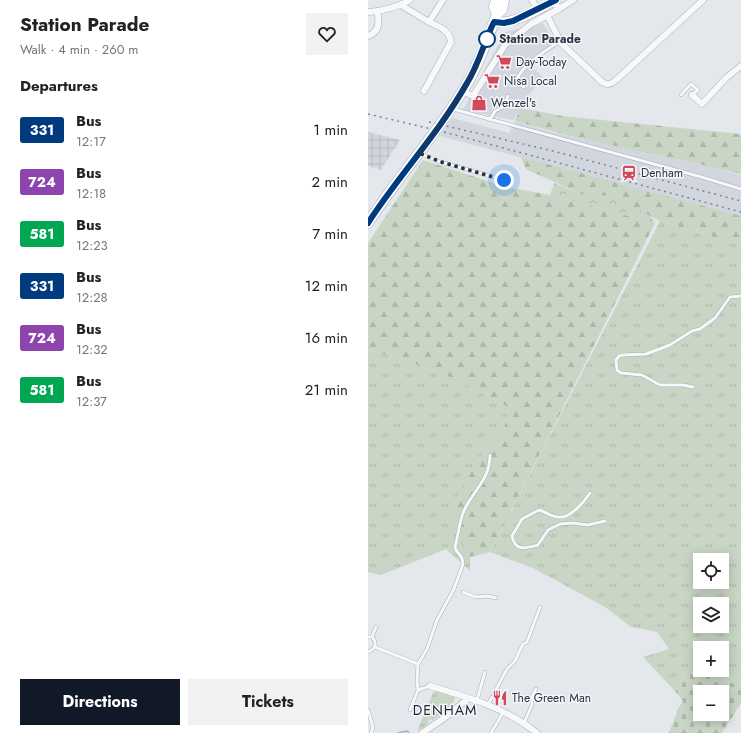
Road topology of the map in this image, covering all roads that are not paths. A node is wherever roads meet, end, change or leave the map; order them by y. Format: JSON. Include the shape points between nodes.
{"nodes":[{"id":1,"x":410,"y":0,"type":"edge"},
{"id":2,"x":443,"y":0,"type":"edge"},
{"id":3,"x":496,"y":0,"type":"edge"},
{"id":4,"x":504,"y":0,"type":"edge"},
{"id":5,"x":532,"y":0,"type":"edge"},
{"id":6,"x":573,"y":0,"type":"edge"},
{"id":7,"x":703,"y":0,"type":"edge"},
{"id":8,"x":556,"y":3,"type":"edge"},
{"id":9,"x":401,"y":5,"type":"junction"},
{"id":10,"x":538,"y":10,"type":"junction"},
{"id":11,"x":377,"y":11,"type":"junction"},
{"id":12,"x":368,"y":12,"type":"edge"},
{"id":13,"x":547,"y":15,"type":"junction"},
{"id":14,"x":495,"y":18,"type":"junction"},
{"id":15,"x":429,"y":22,"type":"junction"},
{"id":16,"x":368,"y":36,"type":"edge"},
{"id":17,"x":560,"y":41,"type":"junction"},
{"id":18,"x":741,"y":66,"type":"edge"},
{"id":19,"x":524,"y":87,"type":"dead end"},
{"id":20,"x":424,"y":91,"type":"dead end"},
{"id":21,"x":462,"y":91,"type":"junction"},
{"id":22,"x":681,"y":95,"type":"dead end"},
{"id":23,"x":692,"y":95,"type":"joint"},
{"id":24,"x":508,"y":96,"type":"dead end"},
{"id":25,"x":451,"y":109,"type":"junction"},
{"id":26,"x":490,"y":120,"type":"junction"},
{"id":27,"x":419,"y":153,"type":"junction"},
{"id":28,"x":504,"y":180,"type":"dead end"},
{"id":29,"x":741,"y":189,"type":"edge"},
{"id":30,"x":368,"y":223,"type":"edge"},
{"id":31,"x":741,"y":296,"type":"edge"},
{"id":32,"x":693,"y":387,"type":"dead end"},
{"id":33,"x":490,"y":455,"type":"dead end"},
{"id":34,"x":590,"y":493,"type":"dead end"},
{"id":35,"x":605,"y":521,"type":"dead end"},
{"id":36,"x":463,"y":592,"type":"dead end"},
{"id":37,"x":496,"y":598,"type":"dead end"},
{"id":38,"x":540,"y":607,"type":"dead end"},
{"id":39,"x":376,"y":627,"type":"dead end"},
{"id":40,"x":370,"y":637,"type":"edge"},
{"id":41,"x":375,"y":647,"type":"junction"},
{"id":42,"x":368,"y":652,"type":"edge"},
{"id":43,"x":418,"y":664,"type":"junction"},
{"id":44,"x":485,"y":672,"type":"dead end"},
{"id":45,"x":430,"y":686,"type":"joint"},
{"id":46,"x":536,"y":689,"type":"dead end"},
{"id":47,"x":418,"y":690,"type":"junction"},
{"id":48,"x":494,"y":693,"type":"dead end"},
{"id":49,"x":492,"y":697,"type":"dead end"},
{"id":50,"x":470,"y":698,"type":"junction"},
{"id":51,"x":476,"y":700,"type":"junction"},
{"id":52,"x":488,"y":705,"type":"junction"},
{"id":53,"x":368,"y":710,"type":"edge"},
{"id":54,"x":410,"y":710,"type":"dead end"},
{"id":55,"x":504,"y":712,"type":"junction"},
{"id":56,"x":524,"y":722,"type":"junction"},
{"id":57,"x":371,"y":733,"type":"edge"},
{"id":58,"x":422,"y":733,"type":"edge"},
{"id":59,"x":491,"y":733,"type":"edge"},
{"id":60,"x":538,"y":733,"type":"edge"}],
"edges":[{"from":1,"to":9,"type":"street"},
{"from":2,"to":15,"type":"street"},
{"from":3,"to":14,"type":"main road"},
{"from":4,"to":14,"type":"main road","via":[[502,10]]},
{"from":5,"to":10,"type":"street"},
{"from":6,"to":8,"type":"street"},
{"from":7,"to":17,"type":"street","via":[[611,84],[602,82]]},
{"from":8,"to":10,"type":"street"},
{"from":8,"to":13,"type":"street"},
{"from":9,"to":11,"type":"street"},
{"from":9,"to":15,"type":"street"},
{"from":10,"to":14,"type":"street","via":[[504,23]]},
{"from":11,"to":12,"type":"street"},
{"from":11,"to":16,"type":"street","via":[[380,20],[378,26]]},
{"from":13,"to":17,"type":"street"},
{"from":13,"to":21,"type":"street","via":[[505,45],[473,96]]},
{"from":14,"to":21,"type":"main road","via":[[478,63]]},
{"from":15,"to":20,"type":"street","via":[[445,29],[451,42]]},
{"from":17,"to":19,"type":"lane","via":[[518,74],[516,81]]},
{"from":18,"to":23,"type":"street","via":[[702,104]]},
{"from":21,"to":25,"type":"main road"},
{"from":22,"to":23,"type":"lane","via":[[691,84],[698,90]]},
{"from":24,"to":26,"type":"lane","via":[[503,107],[495,111]]},
{"from":25,"to":26,"type":"lane"},
{"from":25,"to":27,"type":"main road"},
{"from":26,"to":29,"type":"lane"},
{"from":27,"to":28,"type":"lane"},
{"from":27,"to":30,"type":"main road"},
{"from":31,"to":32,"type":"lane","via":[[730,297],[715,318],[670,345],[646,354],[619,356],[616,360],[621,373],[642,375],[660,385]]},
{"from":33,"to":43,"type":"lane","via":[[487,474],[462,518],[455,547],[462,558],[461,571],[437,620],[423,658]]},
{"from":34,"to":35,"type":"lane","via":[[580,506],[561,517],[539,510],[522,520],[512,536],[515,544],[524,548],[538,545],[548,530],[560,524],[588,525]]},
{"from":36,"to":37,"type":"lane","via":[[476,597]]},
{"from":38,"to":48,"type":"lane","via":[[527,642],[523,644]]},
{"from":39,"to":40,"type":"lane"},
{"from":40,"to":41,"type":"lane","via":[[374,639]]},
{"from":41,"to":42,"type":"lane"},
{"from":41,"to":43,"type":"lane"},
{"from":43,"to":47,"type":"lane"},
{"from":44,"to":51,"type":"lane"},
{"from":45,"to":47,"type":"lane"},
{"from":45,"to":50,"type":"street"},
{"from":46,"to":56,"type":"lane"},
{"from":47,"to":54,"type":"lane"},
{"from":49,"to":52,"type":"lane"},
{"from":50,"to":51,"type":"street"},
{"from":50,"to":58,"type":"street"},
{"from":51,"to":52,"type":"street"},
{"from":52,"to":55,"type":"street"},
{"from":53,"to":57,"type":"lane","via":[[373,728]]},
{"from":55,"to":56,"type":"street"},
{"from":55,"to":59,"type":"lane"},
{"from":56,"to":60,"type":"street"}]}
